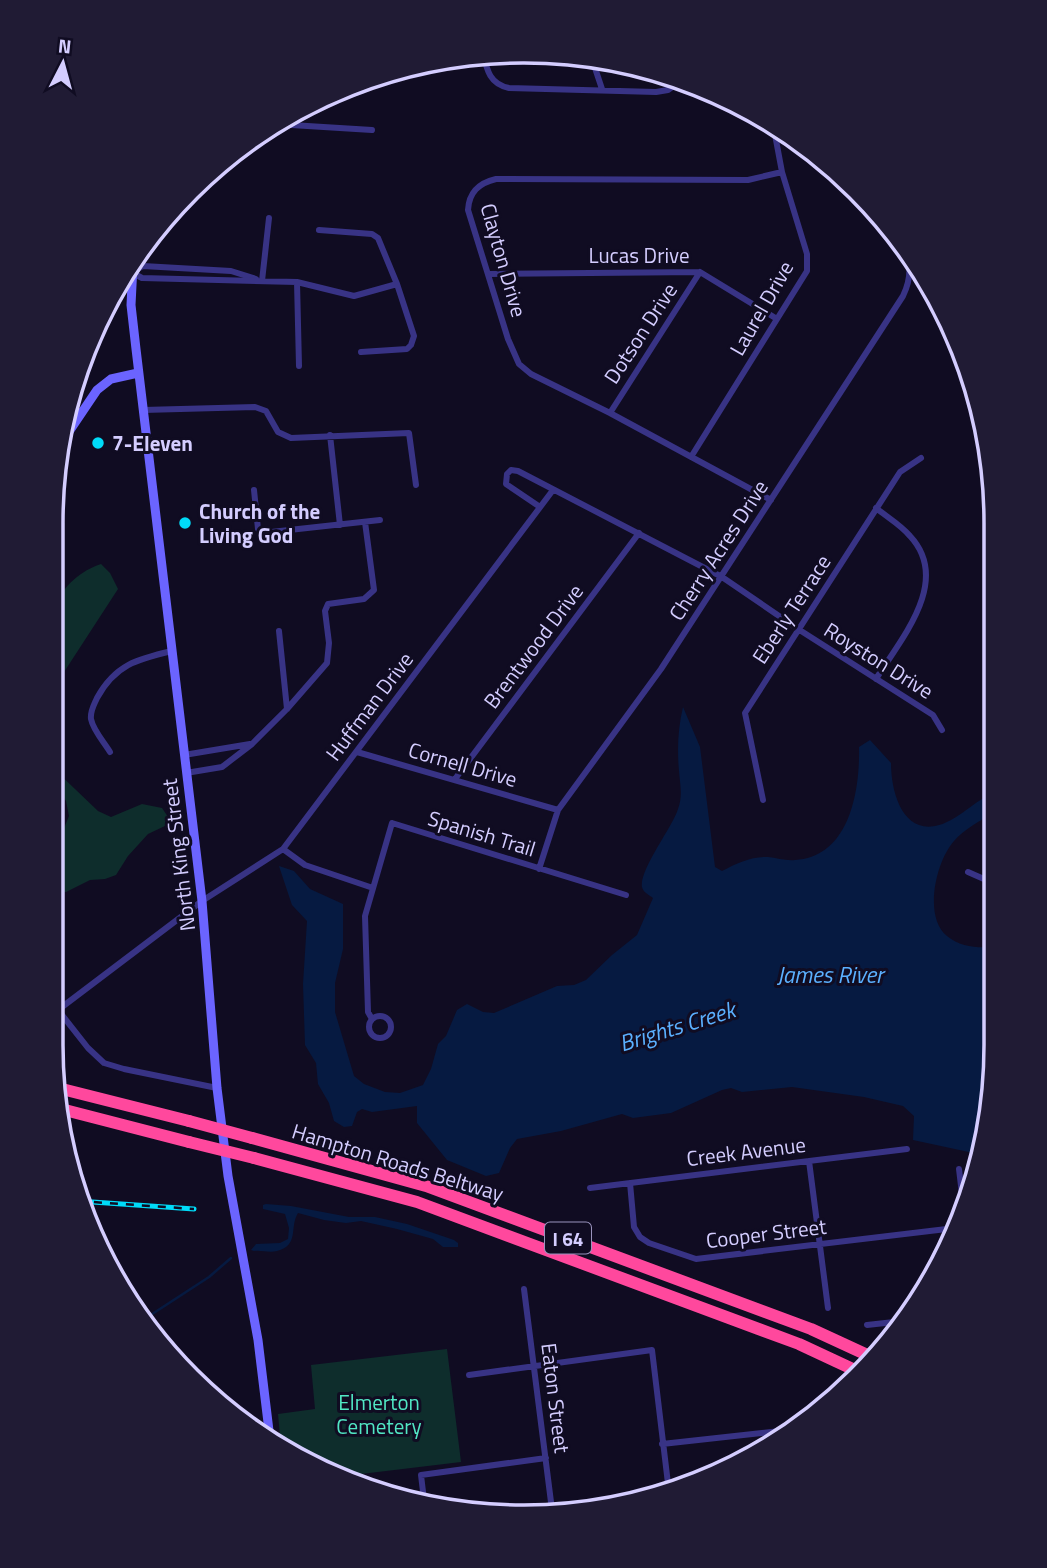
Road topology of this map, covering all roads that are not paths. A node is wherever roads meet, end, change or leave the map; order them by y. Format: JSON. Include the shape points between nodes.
{"nodes":[{"id":1,"x":487,"y":65,"type":"edge"},
{"id":2,"x":595,"y":69,"type":"edge"},
{"id":3,"x":672,"y":87,"type":"edge"},
{"id":4,"x":602,"y":89,"type":"junction"},
{"id":5,"x":293,"y":125,"type":"edge"},
{"id":6,"x":372,"y":130,"type":"dead end"},
{"id":7,"x":777,"y":139,"type":"edge"},
{"id":8,"x":782,"y":172,"type":"junction"},
{"id":9,"x":269,"y":218,"type":"dead end"},
{"id":10,"x":319,"y":230,"type":"dead end"},
{"id":11,"x":143,"y":265,"type":"edge"},
{"id":12,"x":700,"y":272,"type":"junction"},
{"id":13,"x":137,"y":274,"type":"edge"},
{"id":14,"x":489,"y":274,"type":"junction"},
{"id":15,"x":910,"y":274,"type":"edge"},
{"id":16,"x":262,"y":281,"type":"junction"},
{"id":17,"x":297,"y":282,"type":"junction"},
{"id":18,"x":132,"y":283,"type":"edge"},
{"id":19,"x":397,"y":284,"type":"junction"},
{"id":20,"x":777,"y":319,"type":"junction"},
{"id":21,"x":361,"y":352,"type":"dead end"},
{"id":22,"x":299,"y":366,"type":"dead end"},
{"id":23,"x":138,"y":373,"type":"junction"},
{"id":24,"x":143,"y":410,"type":"junction"},
{"id":25,"x":610,"y":413,"type":"junction"},
{"id":26,"x":76,"y":417,"type":"edge"},
{"id":27,"x":330,"y":435,"type":"junction"},
{"id":28,"x":691,"y":457,"type":"junction"},
{"id":29,"x":921,"y":458,"type":"dead end"},
{"id":30,"x":415,"y":485,"type":"dead end"},
{"id":31,"x":254,"y":490,"type":"dead end"},
{"id":32,"x":553,"y":490,"type":"junction"},
{"id":33,"x":771,"y":500,"type":"junction"},
{"id":34,"x":540,"y":507,"type":"junction"},
{"id":35,"x":876,"y":508,"type":"junction"},
{"id":36,"x":380,"y":520,"type":"dead end"},
{"id":37,"x":365,"y":522,"type":"junction"},
{"id":38,"x":341,"y":525,"type":"junction"},
{"id":39,"x":639,"y":533,"type":"junction"},
{"id":40,"x":722,"y":577,"type":"junction"},
{"id":41,"x":799,"y":629,"type":"junction"},
{"id":42,"x":279,"y":631,"type":"dead end"},
{"id":43,"x":172,"y":651,"type":"junction"},
{"id":44,"x":876,"y":678,"type":"junction"},
{"id":45,"x":287,"y":709,"type":"junction"},
{"id":46,"x":942,"y":730,"type":"dead end"},
{"id":47,"x":252,"y":744,"type":"junction"},
{"id":48,"x":110,"y":752,"type":"dead end"},
{"id":49,"x":357,"y":752,"type":"junction"},
{"id":50,"x":184,"y":755,"type":"junction"},
{"id":51,"x":186,"y":773,"type":"junction"},
{"id":52,"x":455,"y":779,"type":"junction"},
{"id":53,"x":763,"y":800,"type":"dead end"},
{"id":54,"x":558,"y":810,"type":"junction"},
{"id":55,"x":283,"y":849,"type":"junction"},
{"id":56,"x":540,"y":869,"type":"junction"},
{"id":57,"x":968,"y":872,"type":"dead end"},
{"id":58,"x":984,"y":879,"type":"edge"},
{"id":59,"x":373,"y":888,"type":"junction"},
{"id":60,"x":626,"y":895,"type":"dead end"},
{"id":61,"x":202,"y":901,"type":"junction"},
{"id":62,"x":63,"y":1006,"type":"edge"},
{"id":63,"x":63,"y":1016,"type":"edge"},
{"id":64,"x":372,"y":1019,"type":"dead end"},
{"id":65,"x":217,"y":1088,"type":"junction"},
{"id":66,"x":65,"y":1089,"type":"edge"},
{"id":67,"x":68,"y":1111,"type":"edge"},
{"id":68,"x":907,"y":1149,"type":"dead end"},
{"id":69,"x":809,"y":1161,"type":"junction"},
{"id":70,"x":959,"y":1169,"type":"dead end"},
{"id":71,"x":630,"y":1183,"type":"junction"},
{"id":72,"x":590,"y":1188,"type":"dead end"},
{"id":73,"x":961,"y":1188,"type":"edge"},
{"id":74,"x":945,"y":1229,"type":"edge"},
{"id":75,"x":819,"y":1244,"type":"junction"},
{"id":76,"x":524,"y":1289,"type":"dead end"},
{"id":77,"x":828,"y":1308,"type":"dead end"},
{"id":78,"x":891,"y":1322,"type":"edge"},
{"id":79,"x":867,"y":1325,"type":"dead end"},
{"id":80,"x":865,"y":1354,"type":"edge"},
{"id":81,"x":534,"y":1366,"type":"junction"},
{"id":82,"x":850,"y":1369,"type":"edge"},
{"id":83,"x":469,"y":1375,"type":"dead end"},
{"id":84,"x":269,"y":1427,"type":"edge"},
{"id":85,"x":771,"y":1432,"type":"edge"},
{"id":86,"x":662,"y":1444,"type":"junction"},
{"id":87,"x":546,"y":1458,"type":"junction"},
{"id":88,"x":668,"y":1482,"type":"edge"},
{"id":89,"x":423,"y":1493,"type":"edge"},
{"id":90,"x":551,"y":1504,"type":"edge"}],
"edges":[{"from":1,"to":4,"type":"street","via":[[492,81],[500,86]]},
{"from":2,"to":4,"type":"street"},
{"from":3,"to":4,"type":"street","via":[[656,92]]},
{"from":5,"to":6,"type":"street"},
{"from":7,"to":8,"type":"street","name":"Laurel Drive"},
{"from":8,"to":14,"type":"street","name":"Clayton Drive","via":[[748,180],[484,182],[468,200],[468,210]]},
{"from":8,"to":20,"type":"street","name":"Laurel Drive","via":[[808,262],[803,279]]},
{"from":9,"to":16,"type":"street"},
{"from":10,"to":19,"type":"street","via":[[372,233]]},
{"from":11,"to":16,"type":"street","via":[[231,271]]},
{"from":12,"to":14,"type":"street","name":"Lucas Drive"},
{"from":12,"to":20,"type":"street","name":"Lucas Drive"},
{"from":12,"to":25,"type":"street","name":"Dotson Drive"},
{"from":13,"to":16,"type":"street","via":[[142,278]]},
{"from":14,"to":25,"type":"street","name":"Clayton Drive","via":[[519,365]]},
{"from":15,"to":33,"type":"street","name":"Cherry Acres Drive","via":[[903,296]]},
{"from":16,"to":17,"type":"street"},
{"from":17,"to":19,"type":"street","via":[[354,296]]},
{"from":17,"to":22,"type":"street"},
{"from":18,"to":23,"type":"main road","name":"North King Street"},
{"from":19,"to":21,"type":"street","via":[[414,336],[411,345]]},
{"from":20,"to":28,"type":"street","name":"Laurel Drive"},
{"from":23,"to":24,"type":"main road","name":"North King Street"},
{"from":23,"to":26,"type":"main road","via":[[104,384]]},
{"from":24,"to":27,"type":"street","via":[[255,407],[267,411],[284,437]]},
{"from":24,"to":43,"type":"main road","name":"North King Street"},
{"from":25,"to":28,"type":"street","name":"Clayton Drive"},
{"from":27,"to":30,"type":"street","via":[[408,433]]},
{"from":27,"to":38,"type":"street"},
{"from":28,"to":33,"type":"street","name":"Clayton Drive"},
{"from":29,"to":35,"type":"street","name":"Eberly Terrace","via":[[900,472]]},
{"from":31,"to":38,"type":"street","via":[[262,533]]},
{"from":32,"to":34,"type":"street","name":"Huffman Drive"},
{"from":32,"to":34,"type":"street","via":[[518,471],[507,474],[506,484]]},
{"from":32,"to":39,"type":"street"},
{"from":33,"to":40,"type":"street","name":"Cherry Acres Drive"},
{"from":34,"to":49,"type":"street","name":"Huffman Drive"},
{"from":35,"to":41,"type":"street","name":"Eberly Terrace"},
{"from":35,"to":44,"type":"street","via":[[911,536],[925,560],[926,573],[918,611]]},
{"from":36,"to":37,"type":"street"},
{"from":37,"to":38,"type":"street"},
{"from":37,"to":45,"type":"street","via":[[373,590],[364,599],[328,604],[327,663]]},
{"from":39,"to":40,"type":"street"},
{"from":39,"to":52,"type":"street","name":"Brentwood Drive"},
{"from":40,"to":41,"type":"street","name":"Royston Drive"},
{"from":40,"to":54,"type":"street","name":"Cherry Acres Drive","via":[[661,670]]},
{"from":41,"to":44,"type":"street","name":"Royston Drive"},
{"from":41,"to":53,"type":"street","name":"Eberly Terrace","via":[[745,713]]},
{"from":42,"to":45,"type":"street"},
{"from":43,"to":48,"type":"street","via":[[127,664],[102,689],[91,718]]},
{"from":43,"to":50,"type":"main road","name":"North King Street"},
{"from":44,"to":46,"type":"street","name":"Royston Drive","via":[[933,715]]},
{"from":45,"to":47,"type":"street"},
{"from":47,"to":50,"type":"street"},
{"from":47,"to":51,"type":"street","via":[[222,767]]},
{"from":49,"to":52,"type":"street","name":"Cornell Drive"},
{"from":49,"to":55,"type":"street","name":"Huffman Drive"},
{"from":50,"to":51,"type":"main road","name":"North King Street"},
{"from":51,"to":61,"type":"main road","name":"North King Street"},
{"from":52,"to":54,"type":"street","name":"Cornell Drive"},
{"from":54,"to":56,"type":"street","name":"Cherry Acres Drive"},
{"from":55,"to":59,"type":"street","via":[[305,865]]},
{"from":55,"to":61,"type":"street","name":"Huffman Drive"},
{"from":56,"to":59,"type":"street","name":"Spanish Trail","via":[[392,823]]},
{"from":56,"to":60,"type":"street","name":"Spanish Trail"},
{"from":57,"to":58,"type":"street"},
{"from":59,"to":64,"type":"street","name":"Spanish Trail","via":[[365,916],[368,1012]]},
{"from":61,"to":62,"type":"street","name":"Huffman Drive"},
{"from":61,"to":65,"type":"main road","name":"North King Street"},
{"from":63,"to":65,"type":"street","via":[[104,1063]]},
{"from":65,"to":84,"type":"main road","name":"North King Street"},
{"from":66,"to":80,"type":"highway","name":"Hampton Roads Beltway","number":"I 64","bridge":true,"via":[[426,1186],[811,1329]]},
{"from":67,"to":82,"type":"highway","name":"Hampton Roads Beltway","number":"I 64","bridge":true,"via":[[417,1202],[799,1344]]},
{"from":68,"to":69,"type":"street","name":"Creek Avenue"},
{"from":69,"to":71,"type":"street","name":"Creek Avenue"},
{"from":69,"to":75,"type":"street"},
{"from":70,"to":73,"type":"street"},
{"from":71,"to":72,"type":"street","name":"Creek Avenue"},
{"from":71,"to":75,"type":"street","name":"Cooper Street","via":[[639,1237],[696,1259]]},
{"from":74,"to":75,"type":"street","name":"Cooper Street"},
{"from":75,"to":77,"type":"street"},
{"from":76,"to":81,"type":"street","name":"Eaton Street"},
{"from":78,"to":79,"type":"street"},
{"from":81,"to":83,"type":"street"},
{"from":81,"to":86,"type":"street","via":[[652,1350]]},
{"from":81,"to":87,"type":"street","name":"Eaton Street"},
{"from":85,"to":86,"type":"street"},
{"from":86,"to":88,"type":"street"},
{"from":87,"to":89,"type":"street","via":[[421,1475]]},
{"from":87,"to":90,"type":"street","name":"Eaton Street"}]}
